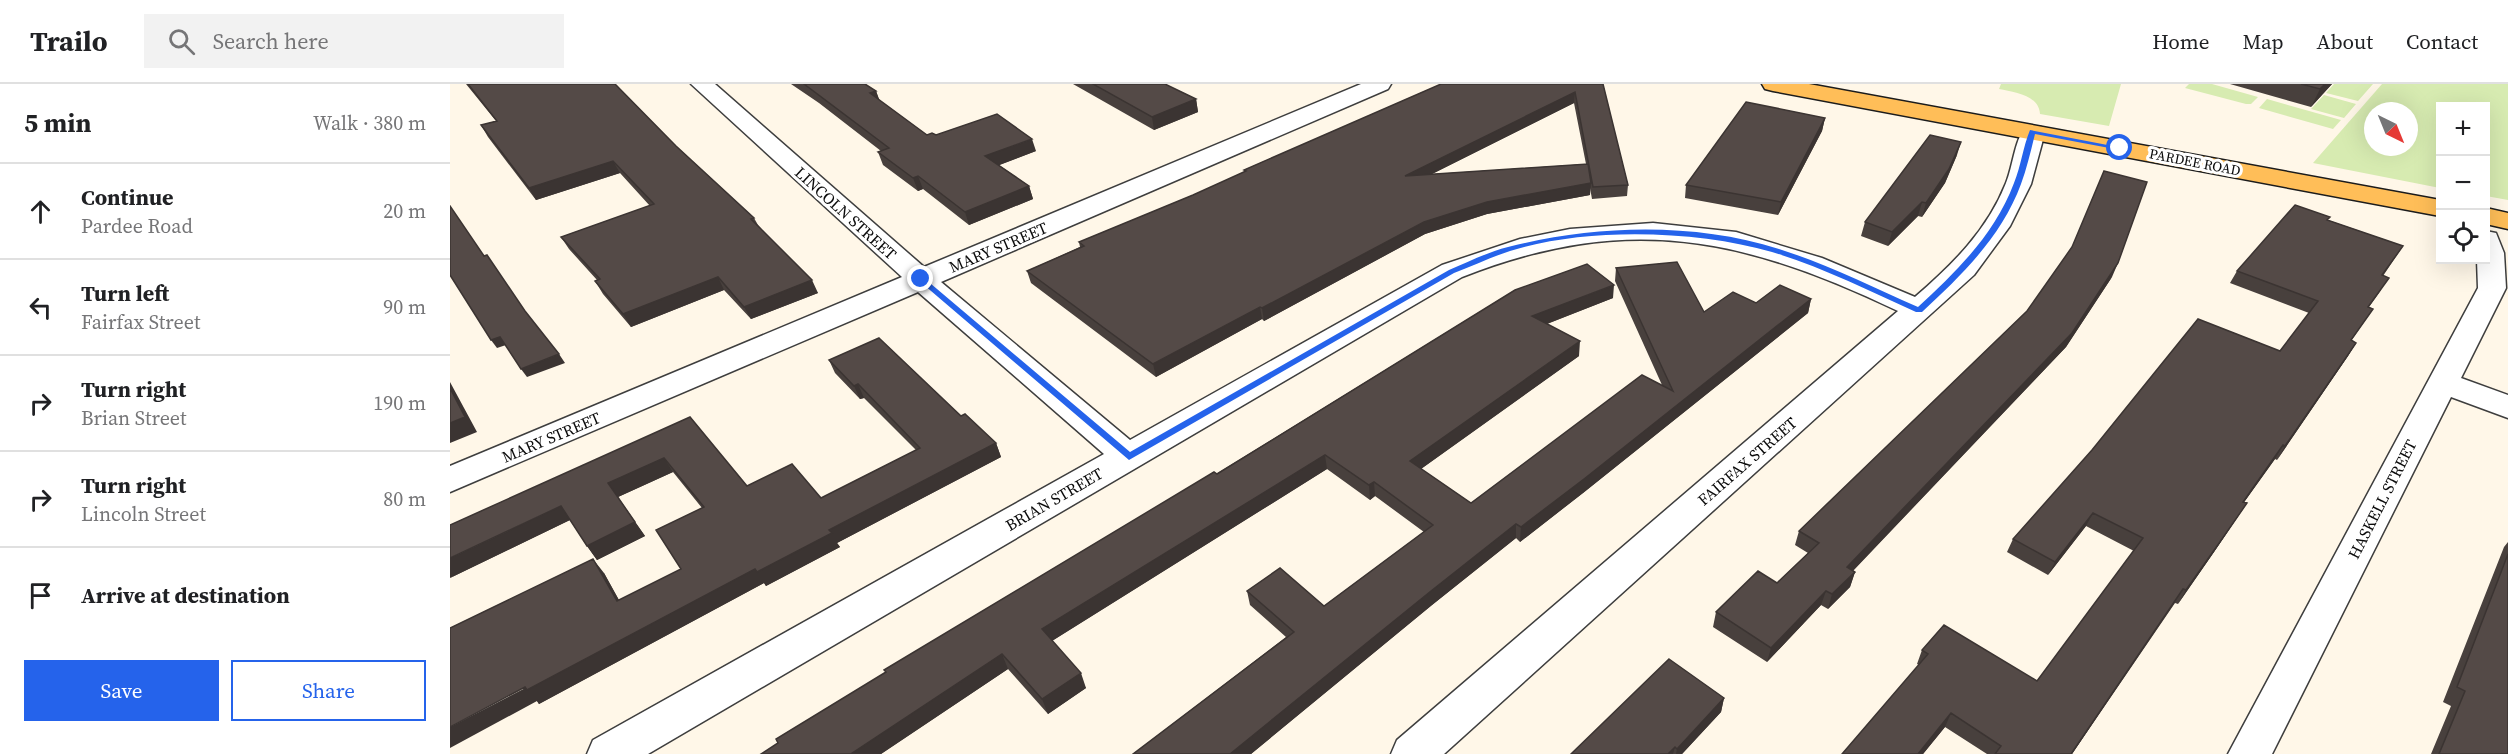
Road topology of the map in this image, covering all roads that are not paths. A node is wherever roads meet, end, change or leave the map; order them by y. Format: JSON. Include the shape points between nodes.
{"nodes":[{"id":1,"x":702,"y":84,"type":"edge"},
{"id":2,"x":1380,"y":84,"type":"edge"},
{"id":3,"x":1773,"y":84,"type":"edge"},
{"id":4,"x":2032,"y":132,"type":"junction"},
{"id":5,"x":2436,"y":207,"type":"edge"},
{"id":6,"x":2490,"y":217,"type":"edge"},
{"id":7,"x":2508,"y":220,"type":"edge"},
{"id":8,"x":2490,"y":253,"type":"edge"},
{"id":9,"x":921,"y":279,"type":"junction"},
{"id":10,"x":1919,"y":310,"type":"junction"},
{"id":11,"x":2443,"y":383,"type":"junction"},
{"id":12,"x":2508,"y":407,"type":"edge"},
{"id":13,"x":1129,"y":457,"type":"junction"},
{"id":14,"x":450,"y":480,"type":"edge"},
{"id":15,"x":609,"y":754,"type":"edge"},
{"id":16,"x":1413,"y":754,"type":"edge"},
{"id":17,"x":2250,"y":754,"type":"edge"}],
"edges":[{"from":1,"to":9,"type":"street","name":"LINCOLN STREET"},
{"from":2,"to":9,"type":"street","name":"MARY STREET"},
{"from":3,"to":4,"type":"main road","name":"PARDEE ROAD"},
{"from":4,"to":5,"type":"main road","name":"PARDEE ROAD"},
{"from":4,"to":10,"type":"street","name":"FAIRFAX STREET","via":[[2018,184],[1997,226],[1964,269]]},
{"from":6,"to":7,"type":"main road"},
{"from":8,"to":11,"type":"street","name":"HASKELL STREET","via":[[2492,288]]},
{"from":9,"to":13,"type":"street","name":"LINCOLN STREET"},
{"from":9,"to":14,"type":"street","name":"MARY STREET"},
{"from":10,"to":13,"type":"street","name":"BRIAN STREET","via":[[1821,267],[1741,242],[1645,232],[1552,239],[1508,249],[1452,271]]},
{"from":10,"to":16,"type":"street","name":"FAIRFAX STREET"},
{"from":11,"to":12,"type":"street"},
{"from":11,"to":17,"type":"street","name":"HASKELL STREET"},
{"from":13,"to":15,"type":"street","name":"BRIAN STREET"}]}
